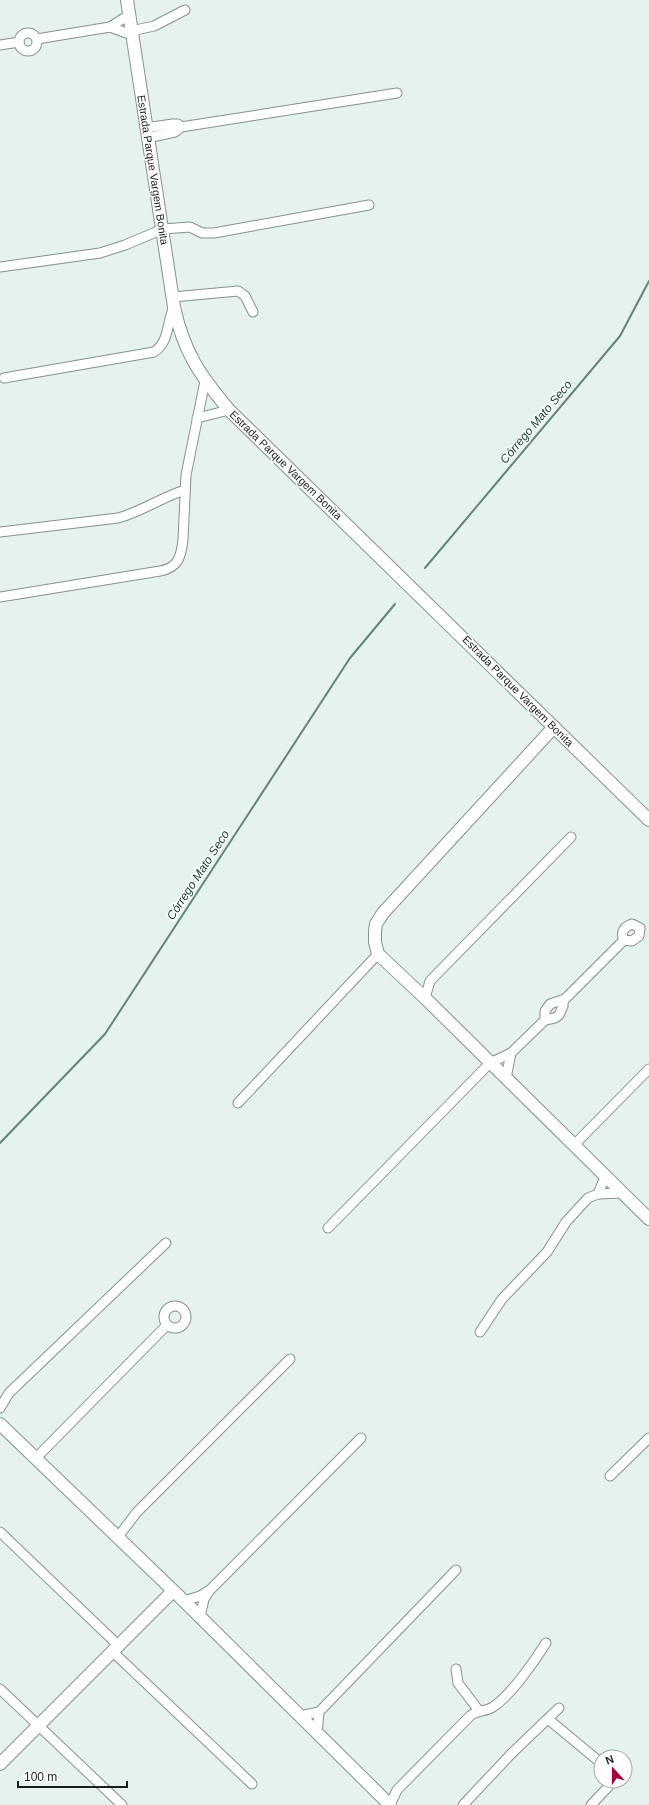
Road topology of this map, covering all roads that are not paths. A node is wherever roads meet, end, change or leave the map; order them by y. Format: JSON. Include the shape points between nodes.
{"nodes":[{"id":1,"x":126,"y":0,"type":"edge"},
{"id":2,"x":185,"y":10,"type":"dead end"},
{"id":3,"x":129,"y":15,"type":"junction"},
{"id":4,"x":110,"y":27,"type":"junction"},
{"id":5,"x":132,"y":33,"type":"junction"},
{"id":6,"x":37,"y":39,"type":"junction"},
{"id":7,"x":19,"y":42,"type":"junction"},
{"id":8,"x":0,"y":45,"type":"edge"},
{"id":9,"x":397,"y":93,"type":"dead end"},
{"id":10,"x":146,"y":133,"type":"junction"},
{"id":11,"x":369,"y":205,"type":"dead end"},
{"id":12,"x":163,"y":229,"type":"junction"},
{"id":13,"x":0,"y":267,"type":"edge"},
{"id":14,"x":173,"y":302,"type":"junction"},
{"id":15,"x":253,"y":312,"type":"dead end"},
{"id":16,"x":4,"y":378,"type":"dead end"},
{"id":17,"x":205,"y":381,"type":"junction"},
{"id":18,"x":229,"y":410,"type":"junction"},
{"id":19,"x":197,"y":418,"type":"junction"},
{"id":20,"x":185,"y":490,"type":"junction"},
{"id":21,"x":0,"y":532,"type":"edge"},
{"id":22,"x":0,"y":597,"type":"edge"},
{"id":23,"x":554,"y":727,"type":"junction"},
{"id":24,"x":649,"y":820,"type":"edge"},
{"id":25,"x":571,"y":837,"type":"dead end"},
{"id":26,"x":624,"y":940,"type":"dead end"},
{"id":27,"x":378,"y":954,"type":"junction"},
{"id":28,"x":430,"y":981,"type":"junction"},
{"id":29,"x":412,"y":986,"type":"junction"},
{"id":30,"x":425,"y":998,"type":"junction"},
{"id":31,"x":562,"y":1001,"type":"junction"},
{"id":32,"x":545,"y":1020,"type":"junction"},
{"id":33,"x":511,"y":1053,"type":"junction"},
{"id":34,"x":490,"y":1063,"type":"junction"},
{"id":35,"x":649,"y":1069,"type":"edge"},
{"id":36,"x":506,"y":1078,"type":"junction"},
{"id":37,"x":238,"y":1103,"type":"dead end"},
{"id":38,"x":574,"y":1145,"type":"junction"},
{"id":39,"x":605,"y":1177,"type":"junction"},
{"id":40,"x":622,"y":1193,"type":"junction"},
{"id":41,"x":598,"y":1194,"type":"junction"},
{"id":42,"x":648,"y":1217,"type":"edge"},
{"id":43,"x":328,"y":1228,"type":"dead end"},
{"id":44,"x":166,"y":1243,"type":"dead end"},
{"id":45,"x":167,"y":1325,"type":"dead end"},
{"id":46,"x":480,"y":1332,"type":"dead end"},
{"id":47,"x":290,"y":1359,"type":"dead end"},
{"id":48,"x":0,"y":1408,"type":"edge"},
{"id":49,"x":0,"y":1424,"type":"edge"},
{"id":50,"x":361,"y":1438,"type":"dead end"},
{"id":51,"x":649,"y":1438,"type":"edge"},
{"id":52,"x":36,"y":1458,"type":"junction"},
{"id":53,"x":610,"y":1476,"type":"dead end"},
{"id":54,"x":0,"y":1532,"type":"edge"},
{"id":55,"x":118,"y":1537,"type":"junction"},
{"id":56,"x":456,"y":1570,"type":"dead end"},
{"id":57,"x":210,"y":1590,"type":"junction"},
{"id":58,"x":173,"y":1591,"type":"junction"},
{"id":59,"x":184,"y":1601,"type":"junction"},
{"id":60,"x":200,"y":1616,"type":"junction"},
{"id":61,"x":546,"y":1643,"type":"dead end"},
{"id":62,"x":115,"y":1648,"type":"junction"},
{"id":63,"x":456,"y":1669,"type":"dead end"},
{"id":64,"x":0,"y":1689,"type":"edge"},
{"id":65,"x":559,"y":1708,"type":"dead end"},
{"id":66,"x":479,"y":1711,"type":"junction"},
{"id":67,"x":319,"y":1712,"type":"junction"},
{"id":68,"x":299,"y":1716,"type":"junction"},
{"id":69,"x":548,"y":1719,"type":"junction"},
{"id":70,"x":38,"y":1726,"type":"junction"},
{"id":71,"x":317,"y":1734,"type":"junction"},
{"id":72,"x":593,"y":1756,"type":"edge"},
{"id":73,"x":0,"y":1764,"type":"edge"},
{"id":74,"x":252,"y":1784,"type":"dead end"},
{"id":75,"x":606,"y":1789,"type":"edge"},
{"id":76,"x":397,"y":1790,"type":"junction"},
{"id":77,"x":381,"y":1795,"type":"junction"},
{"id":78,"x":122,"y":1805,"type":"edge"},
{"id":79,"x":390,"y":1805,"type":"edge"},
{"id":80,"x":463,"y":1805,"type":"edge"},
{"id":81,"x":591,"y":1805,"type":"edge"}],
"edges":[{"from":1,"to":3,"type":"street","name":"Estrada Parque Vargem Bonita"},
{"from":2,"to":5,"type":"street"},
{"from":3,"to":4,"type":"street"},
{"from":3,"to":5,"type":"street","name":"Estrada Parque Vargem Bonita"},
{"from":4,"to":5,"type":"street"},
{"from":4,"to":6,"type":"street"},
{"from":5,"to":10,"type":"street","name":"Estrada Parque Vargem Bonita"},
{"from":6,"to":7,"type":"street","via":[[34,35],[24,34]]},
{"from":6,"to":7,"type":"street","via":[[37,44],[29,50],[24,50]]},
{"from":7,"to":8,"type":"street"},
{"from":9,"to":10,"type":"street","via":[[182,127],[175,132]]},
{"from":10,"to":12,"type":"street","name":"Estrada Parque Vargem Bonita"},
{"from":11,"to":12,"type":"street","via":[[214,233],[190,227]]},
{"from":12,"to":13,"type":"street","via":[[100,253]]},
{"from":12,"to":14,"type":"street","name":"Estrada Parque Vargem Bonita"},
{"from":14,"to":15,"type":"street","via":[[238,291],[246,296]]},
{"from":14,"to":16,"type":"street","via":[[164,344],[154,352]]},
{"from":14,"to":17,"type":"street","name":"Estrada Parque Vargem Bonita","via":[[186,349]]},
{"from":17,"to":18,"type":"street","name":"Estrada Parque Vargem Bonita"},
{"from":17,"to":19,"type":"street"},
{"from":18,"to":19,"type":"street"},
{"from":18,"to":23,"type":"street","name":"Estrada Parque Vargem Bonita"},
{"from":19,"to":20,"type":"street"},
{"from":20,"to":21,"type":"street","via":[[118,518]]},
{"from":20,"to":22,"type":"street","via":[[182,550],[179,560],[171,568]]},
{"from":23,"to":24,"type":"street","name":"Estrada Parque Vargem Bonita"},
{"from":23,"to":27,"type":"street","via":[[383,913],[375,930]]},
{"from":25,"to":28,"type":"street"},
{"from":26,"to":31,"type":"street"},
{"from":27,"to":29,"type":"street"},
{"from":27,"to":37,"type":"street"},
{"from":28,"to":29,"type":"street"},
{"from":28,"to":30,"type":"street"},
{"from":29,"to":30,"type":"street"},
{"from":30,"to":34,"type":"street"},
{"from":31,"to":32,"type":"street","via":[[554,1002],[547,1008]]},
{"from":31,"to":32,"type":"street","via":[[563,1006],[559,1015]]},
{"from":32,"to":33,"type":"street"},
{"from":33,"to":34,"type":"street"},
{"from":33,"to":36,"type":"street"},
{"from":34,"to":36,"type":"street"},
{"from":34,"to":43,"type":"street"},
{"from":35,"to":38,"type":"street"},
{"from":36,"to":38,"type":"street"},
{"from":38,"to":39,"type":"street"},
{"from":39,"to":40,"type":"street"},
{"from":39,"to":41,"type":"street"},
{"from":40,"to":41,"type":"street"},
{"from":40,"to":42,"type":"street"},
{"from":41,"to":46,"type":"street","via":[[588,1198],[566,1222],[547,1252],[502,1299]]},
{"from":44,"to":48,"type":"street","via":[[10,1393]]},
{"from":45,"to":52,"type":"street"},
{"from":47,"to":55,"type":"street","via":[[137,1512]]},
{"from":49,"to":52,"type":"street"},
{"from":50,"to":57,"type":"street"},
{"from":51,"to":53,"type":"street"},
{"from":52,"to":55,"type":"street"},
{"from":54,"to":62,"type":"street"},
{"from":55,"to":58,"type":"street"},
{"from":56,"to":67,"type":"street"},
{"from":57,"to":59,"type":"street"},
{"from":57,"to":60,"type":"street","via":[[204,1599]]},
{"from":58,"to":59,"type":"street"},
{"from":58,"to":62,"type":"street"},
{"from":59,"to":60,"type":"street"},
{"from":60,"to":68,"type":"street"},
{"from":61,"to":66,"type":"street","via":[[526,1672],[504,1697],[491,1708]]},
{"from":62,"to":70,"type":"street"},
{"from":62,"to":74,"type":"street"},
{"from":63,"to":66,"type":"street","via":[[458,1683]]},
{"from":64,"to":70,"type":"street"},
{"from":65,"to":69,"type":"street"},
{"from":66,"to":76,"type":"street","via":[[470,1716]]},
{"from":67,"to":68,"type":"street"},
{"from":67,"to":71,"type":"street"},
{"from":68,"to":71,"type":"street"},
{"from":69,"to":72,"type":"street"},
{"from":69,"to":80,"type":"street"},
{"from":70,"to":73,"type":"street"},
{"from":70,"to":78,"type":"street"},
{"from":71,"to":77,"type":"street"},
{"from":75,"to":81,"type":"street"},
{"from":76,"to":77,"type":"street"},
{"from":76,"to":79,"type":"street"},
{"from":77,"to":79,"type":"street"}]}
